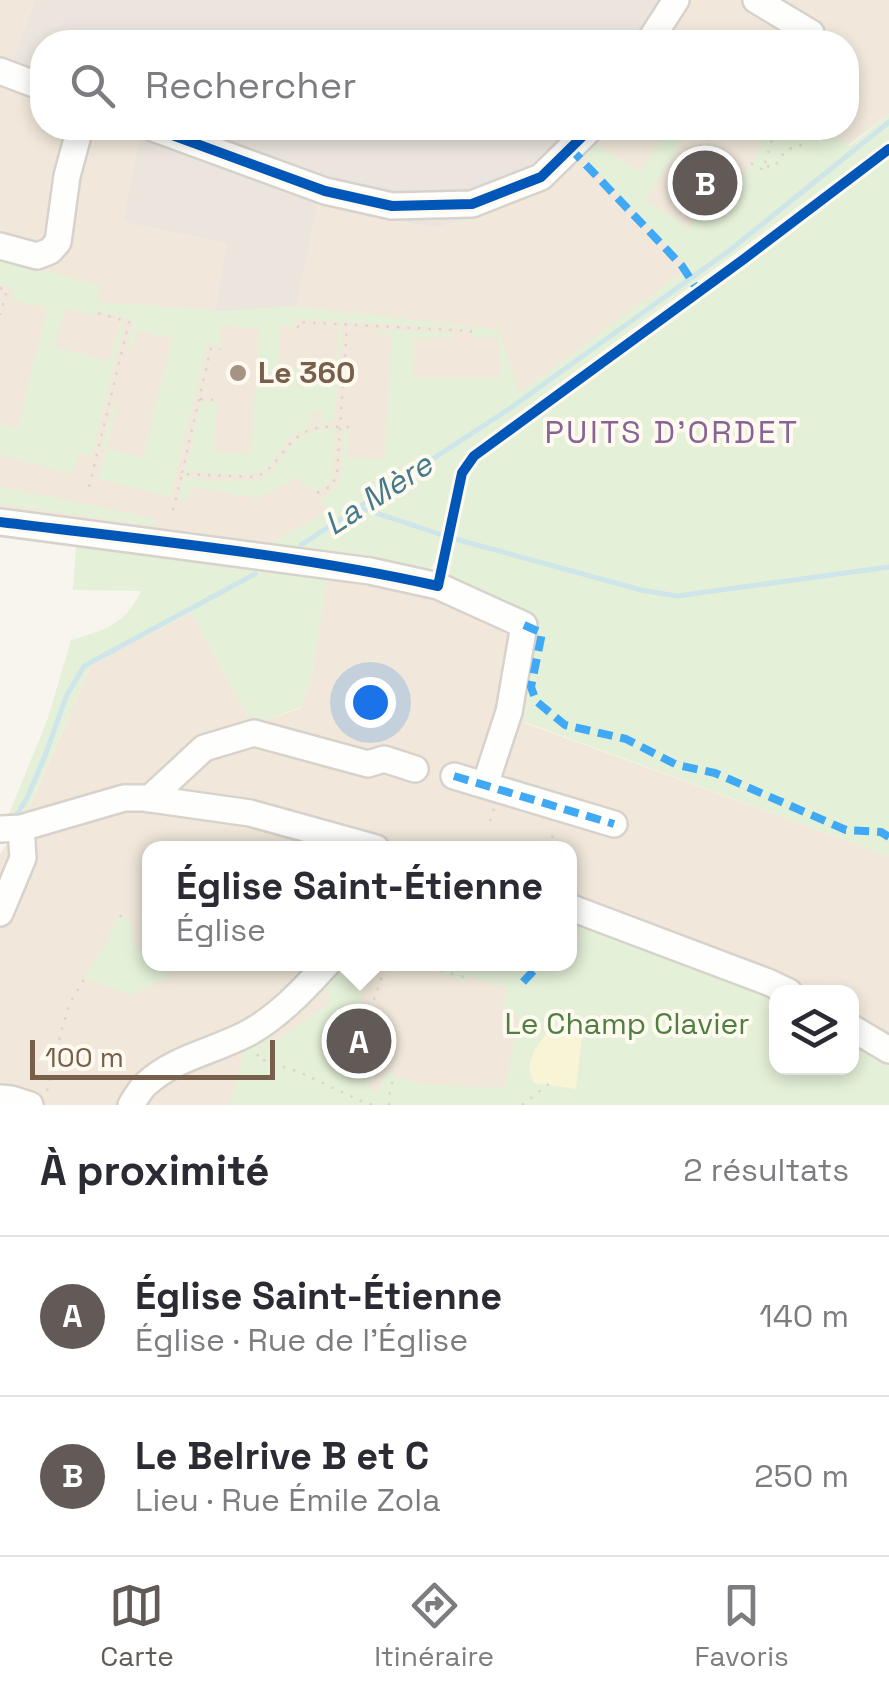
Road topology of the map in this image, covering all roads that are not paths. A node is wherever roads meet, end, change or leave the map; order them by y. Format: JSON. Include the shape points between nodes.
{"nodes":[{"id":1,"x":676,"y":0,"type":"edge"},
{"id":2,"x":756,"y":0,"type":"edge"},
{"id":3,"x":657,"y":30,"type":"edge"},
{"id":4,"x":806,"y":30,"type":"edge"},
{"id":5,"x":0,"y":72,"type":"edge"},
{"id":6,"x":30,"y":83,"type":"edge"},
{"id":7,"x":77,"y":140,"type":"edge"},
{"id":8,"x":186,"y":140,"type":"edge"},
{"id":9,"x":579,"y":140,"type":"edge"},
{"id":10,"x":0,"y":246,"type":"edge"},
{"id":11,"x":0,"y":522,"type":"edge"},
{"id":12,"x":414,"y":769,"type":"dead end"},
{"id":13,"x":454,"y":776,"type":"dead end"},
{"id":14,"x":485,"y":785,"type":"junction"},
{"id":15,"x":149,"y":799,"type":"junction"},
{"id":16,"x":614,"y":824,"type":"dead end"},
{"id":17,"x":12,"y":829,"type":"edge"},
{"id":18,"x":350,"y":841,"type":"edge"},
{"id":19,"x":577,"y":910,"type":"edge"},
{"id":20,"x":0,"y":913,"type":"edge"},
{"id":21,"x":320,"y":971,"type":"edge"},
{"id":22,"x":772,"y":985,"type":"edge"},
{"id":23,"x":859,"y":1032,"type":"edge"},
{"id":24,"x":889,"y":1050,"type":"edge"},
{"id":25,"x":0,"y":1098,"type":"edge"},
{"id":26,"x":37,"y":1100,"type":"edge"},
{"id":27,"x":131,"y":1105,"type":"edge"}],
"edges":[{"from":1,"to":3,"type":"street"},
{"from":2,"to":4,"type":"street"},
{"from":5,"to":6,"type":"street"},
{"from":7,"to":10,"type":"street","via":[[58,242],[36,256]]},
{"from":8,"to":9,"type":"street","via":[[325,190],[392,206],[472,204],[541,177]]},
{"from":11,"to":14,"type":"street","via":[[370,571],[438,586],[524,625],[509,712]]},
{"from":12,"to":15,"type":"street","via":[[254,734],[204,748]]},
{"from":13,"to":14,"type":"street"},
{"from":14,"to":16,"type":"street"},
{"from":15,"to":17,"type":"street","via":[[124,798]]},
{"from":15,"to":18,"type":"street","via":[[250,814]]},
{"from":17,"to":20,"type":"street","via":[[23,858]]},
{"from":19,"to":22,"type":"street"},
{"from":21,"to":27,"type":"street","via":[[263,1023],[174,1064]]},
{"from":23,"to":24,"type":"street"},
{"from":25,"to":26,"type":"street"}]}
